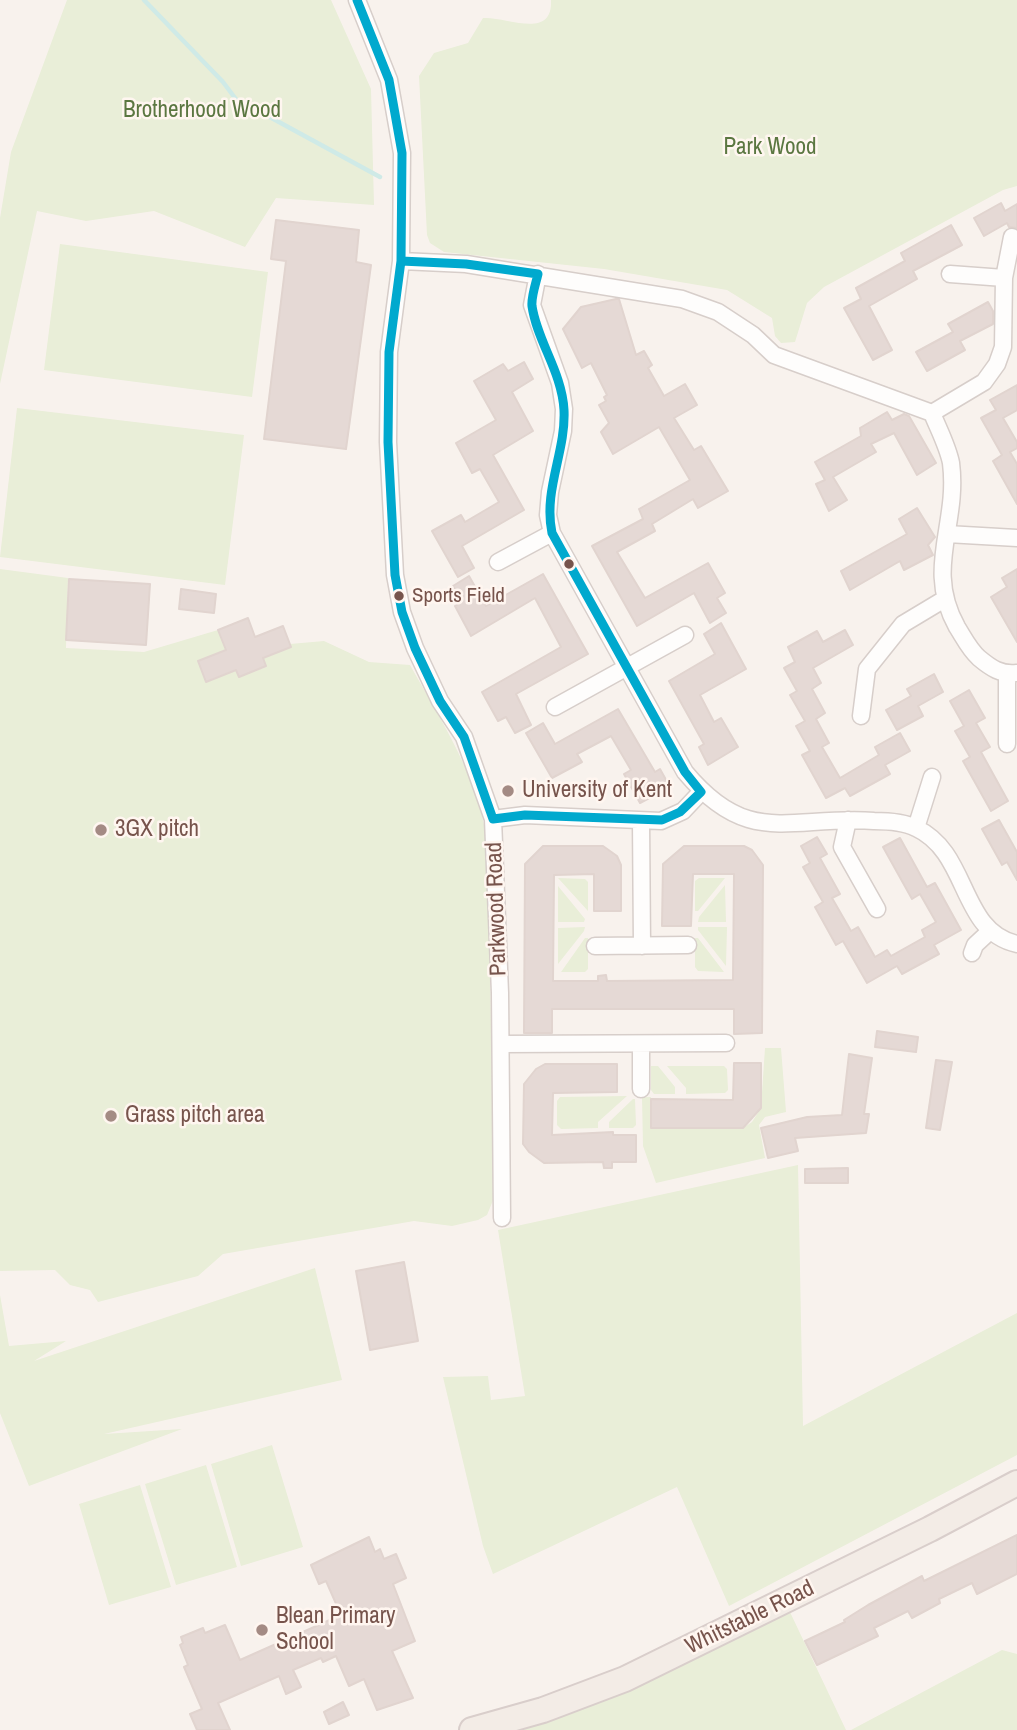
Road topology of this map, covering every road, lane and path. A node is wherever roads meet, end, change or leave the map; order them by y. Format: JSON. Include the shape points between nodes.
{"nodes":[{"id":1,"x":356,"y":0,"type":"edge"},
{"id":2,"x":1012,"y":237,"type":"dead end"},
{"id":3,"x":401,"y":261,"type":"junction"},
{"id":4,"x":538,"y":274,"type":"junction"},
{"id":5,"x":950,"y":274,"type":"dead end"},
{"id":6,"x":1004,"y":278,"type":"junction"},
{"id":7,"x":932,"y":413,"type":"junction"},
{"id":8,"x":552,"y":533,"type":"junction"},
{"id":9,"x":947,"y":534,"type":"junction"},
{"id":10,"x":1017,"y":538,"type":"edge"},
{"id":11,"x":498,"y":562,"type":"dead end"},
{"id":12,"x":943,"y":600,"type":"junction"},
{"id":13,"x":685,"y":635,"type":"dead end"},
{"id":14,"x":626,"y":667,"type":"junction"},
{"id":15,"x":1012,"y":674,"type":"edge"},
{"id":16,"x":555,"y":707,"type":"dead end"},
{"id":17,"x":861,"y":716,"type":"dead end"},
{"id":18,"x":1007,"y":744,"type":"dead end"},
{"id":19,"x":932,"y":777,"type":"dead end"},
{"id":20,"x":701,"y":792,"type":"junction"},
{"id":21,"x":493,"y":819,"type":"junction"},
{"id":22,"x":848,"y":820,"type":"junction"},
{"id":23,"x":641,"y":821,"type":"junction"},
{"id":24,"x":916,"y":828,"type":"junction"},
{"id":25,"x":877,"y":909,"type":"dead end"},
{"id":26,"x":989,"y":932,"type":"junction"},
{"id":27,"x":1017,"y":944,"type":"edge"},
{"id":28,"x":595,"y":946,"type":"dead end"},
{"id":29,"x":642,"y":946,"type":"junction"},
{"id":30,"x":688,"y":946,"type":"dead end"},
{"id":31,"x":972,"y":953,"type":"dead end"},
{"id":32,"x":726,"y":1043,"type":"dead end"},
{"id":33,"x":501,"y":1044,"type":"junction"},
{"id":34,"x":641,"y":1044,"type":"junction"},
{"id":35,"x":641,"y":1090,"type":"dead end"},
{"id":36,"x":502,"y":1218,"type":"dead end"},
{"id":37,"x":1017,"y":1483,"type":"edge"},
{"id":38,"x":472,"y":1730,"type":"edge"}],
"edges":[{"from":1,"to":3,"type":"street","name":"Parkwood Road","via":[[389,79],[402,153]]},
{"from":2,"to":6,"type":"street"},
{"from":3,"to":4,"type":"street"},
{"from":3,"to":21,"type":"street","name":"Parkwood Road","via":[[389,352],[387,442],[395,575],[415,648],[440,701],[464,737]]},
{"from":4,"to":7,"type":"street","via":[[682,299],[718,312],[774,355]]},
{"from":4,"to":8,"type":"street","via":[[532,304],[559,377],[564,409],[550,492]]},
{"from":5,"to":6,"type":"street"},
{"from":6,"to":7,"type":"street","via":[[1004,338],[997,364],[984,382]]},
{"from":7,"to":9,"type":"street","via":[[950,460]]},
{"from":8,"to":11,"type":"street"},
{"from":8,"to":14,"type":"street"},
{"from":9,"to":10,"type":"street"},
{"from":9,"to":12,"type":"street","via":[[941,562]]},
{"from":12,"to":15,"type":"street","via":[[969,648],[994,670]]},
{"from":12,"to":17,"type":"street","via":[[904,624],[859,677]]},
{"from":13,"to":14,"type":"street"},
{"from":14,"to":16,"type":"street"},
{"from":14,"to":20,"type":"street"},
{"from":15,"to":18,"type":"street"},
{"from":19,"to":24,"type":"street"},
{"from":20,"to":22,"type":"street","via":[[736,817],[751,821]]},
{"from":20,"to":23,"type":"street","via":[[669,819]]},
{"from":21,"to":23,"type":"street","via":[[524,815]]},
{"from":21,"to":33,"type":"street","name":"Parkwood Road"},
{"from":22,"to":24,"type":"street"},
{"from":22,"to":25,"type":"street","via":[[842,847]]},
{"from":23,"to":29,"type":"street"},
{"from":24,"to":26,"type":"street","via":[[937,842],[953,861]]},
{"from":26,"to":27,"type":"street"},
{"from":26,"to":31,"type":"street"},
{"from":28,"to":29,"type":"street"},
{"from":29,"to":30,"type":"street"},
{"from":32,"to":34,"type":"street"},
{"from":33,"to":34,"type":"street"},
{"from":33,"to":36,"type":"street","name":"Parkwood Road"},
{"from":34,"to":35,"type":"street"},
{"from":37,"to":38,"type":"main road","name":"Whitstable Road","via":[[625,1679]]}]}
